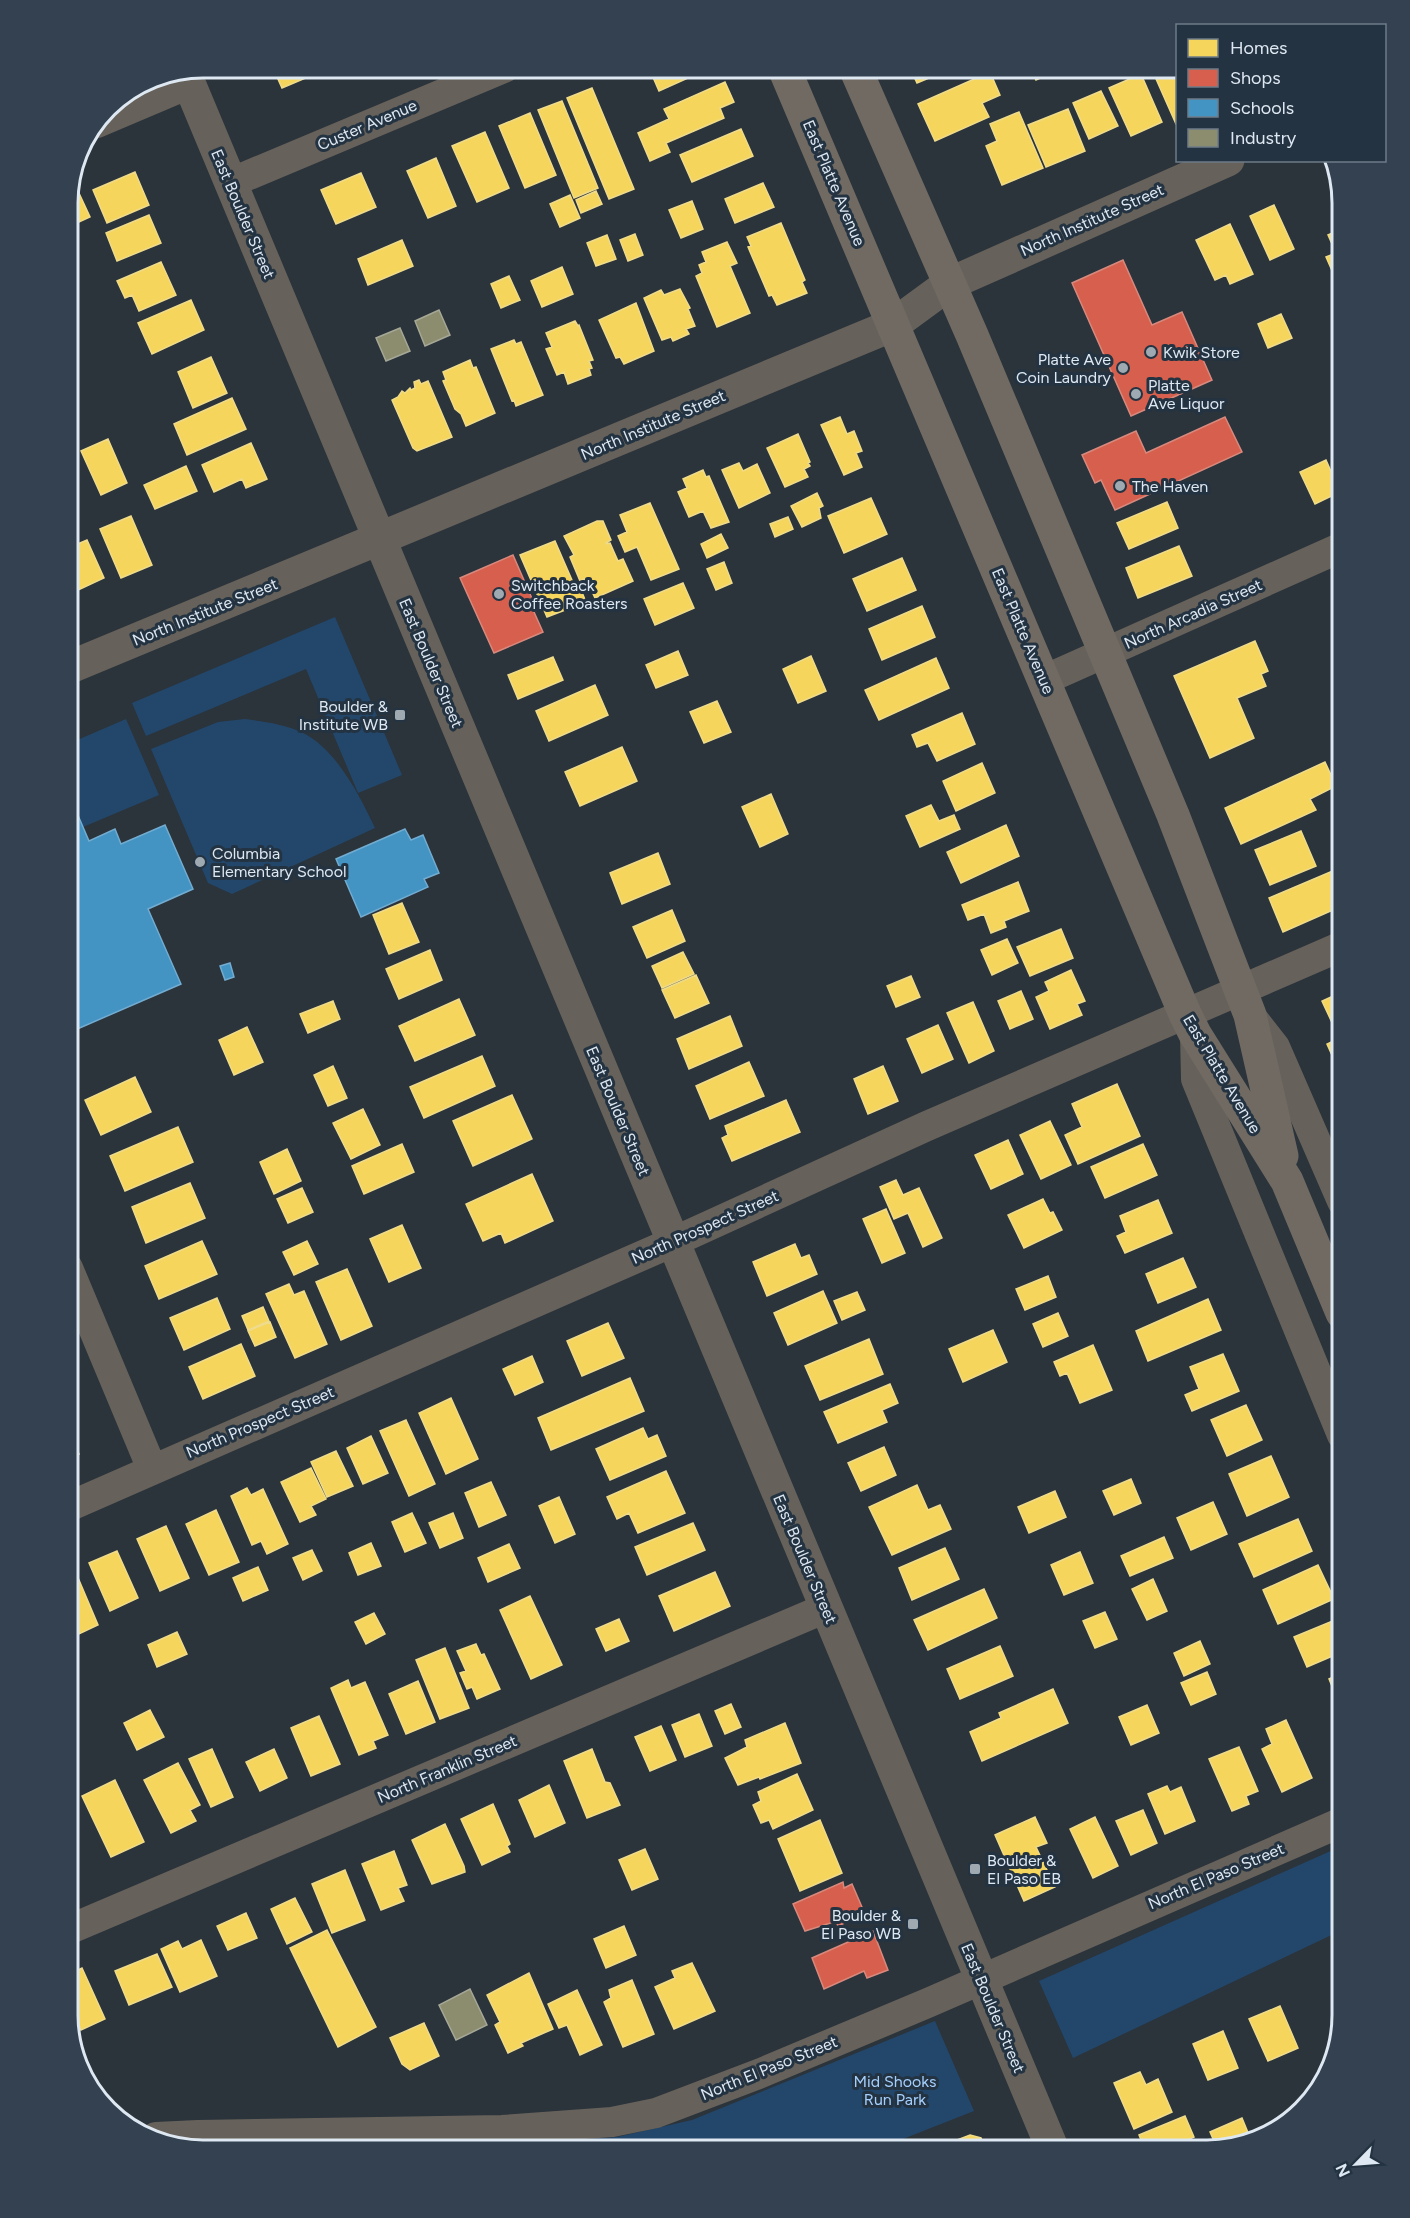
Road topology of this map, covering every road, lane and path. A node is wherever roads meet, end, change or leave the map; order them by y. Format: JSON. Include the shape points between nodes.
{"nodes":[{"id":1,"x":480,"y":78,"type":"edge"},
{"id":2,"x":788,"y":78,"type":"edge"},
{"id":3,"x":859,"y":78,"type":"edge"},
{"id":4,"x":186,"y":79,"type":"edge"},
{"id":5,"x":182,"y":80,"type":"edge"},
{"id":6,"x":117,"y":113,"type":"edge"},
{"id":7,"x":1224,"y":162,"type":"edge"},
{"id":8,"x":230,"y":183,"type":"junction"},
{"id":9,"x":949,"y":284,"type":"junction"},
{"id":10,"x":893,"y":325,"type":"junction"},
{"id":11,"x":379,"y":540,"type":"junction"},
{"id":12,"x":1332,"y":551,"type":"edge"},
{"id":13,"x":1103,"y":654,"type":"junction"},
{"id":14,"x":78,"y":664,"type":"edge"},
{"id":15,"x":1044,"y":680,"type":"junction"},
{"id":16,"x":1332,"y":952,"type":"edge"},
{"id":17,"x":1245,"y":1002,"type":"junction"},
{"id":18,"x":1190,"y":1024,"type":"junction"},
{"id":19,"x":1332,"y":1178,"type":"edge"},
{"id":20,"x":1287,"y":1181,"type":"junction"},
{"id":21,"x":673,"y":1242,"type":"junction"},
{"id":22,"x":1332,"y":1289,"type":"edge"},
{"id":23,"x":78,"y":1292,"type":"edge"},
{"id":24,"x":1332,"y":1410,"type":"edge"},
{"id":25,"x":152,"y":1469,"type":"junction"},
{"id":26,"x":78,"y":1502,"type":"edge"},
{"id":27,"x":826,"y":1608,"type":"junction"},
{"id":28,"x":1332,"y":1826,"type":"edge"},
{"id":29,"x":78,"y":1926,"type":"edge"},
{"id":30,"x":981,"y":1979,"type":"junction"},
{"id":31,"x":172,"y":2136,"type":"edge"},
{"id":32,"x":1049,"y":2140,"type":"edge"}],
"edges":[{"from":1,"to":8,"type":"street","name":"Custer Avenue"},
{"from":2,"to":10,"type":"main road","name":"East Platte Avenue"},
{"from":3,"to":9,"type":"main road","name":"East Platte Avenue"},
{"from":4,"to":8,"type":"street","name":"East Boulder Street"},
{"from":5,"to":6,"type":"street"},
{"from":7,"to":9,"type":"street","name":"North Institute Street"},
{"from":8,"to":11,"type":"street","name":"East Boulder Street"},
{"from":9,"to":10,"type":"street","name":"North Institute Street"},
{"from":9,"to":13,"type":"main road","name":"East Platte Avenue"},
{"from":10,"to":11,"type":"street","name":"North Institute Street"},
{"from":10,"to":15,"type":"main road","name":"East Platte Avenue"},
{"from":11,"to":14,"type":"street","name":"North Institute Street"},
{"from":11,"to":21,"type":"street","name":"East Boulder Street"},
{"from":12,"to":13,"type":"street","name":"North Arcadia Street"},
{"from":13,"to":15,"type":"street","name":"North Arcadia Street"},
{"from":13,"to":17,"type":"main road","name":"East Platte Avenue","via":[[1173,815]]},
{"from":15,"to":18,"type":"main road","name":"East Platte Avenue"},
{"from":16,"to":17,"type":"street","name":"North Prospect Street"},
{"from":17,"to":18,"type":"street","name":"North Prospect Street"},
{"from":17,"to":19,"type":"street","via":[[1275,1047]]},
{"from":17,"to":20,"type":"main road","name":"East Platte Avenue"},
{"from":18,"to":20,"type":"main road","name":"East Platte Avenue"},
{"from":18,"to":21,"type":"street","name":"North Prospect Street","via":[[927,1126]]},
{"from":18,"to":24,"type":"street","via":[[1196,1079]]},
{"from":20,"to":22,"type":"main road","name":"East Platte Avenue"},
{"from":21,"to":25,"type":"street","name":"North Prospect Street"},
{"from":21,"to":27,"type":"street","name":"East Boulder Street"},
{"from":23,"to":25,"type":"street"},
{"from":25,"to":26,"type":"street","name":"North Prospect Street"},
{"from":27,"to":29,"type":"street","name":"North Franklin Street"},
{"from":27,"to":30,"type":"street","name":"East Boulder Street"},
{"from":28,"to":30,"type":"street","name":"North El Paso Street"},
{"from":30,"to":31,"type":"street","name":"North El Paso Street","via":[[761,2073],[656,2113],[612,2122],[502,2130]]},
{"from":30,"to":32,"type":"street","name":"East Boulder Street"}]}
